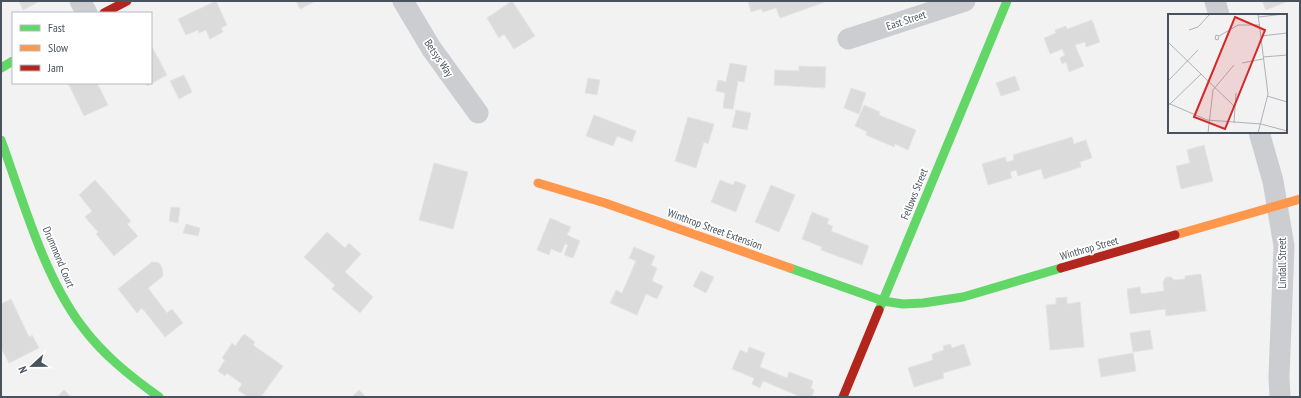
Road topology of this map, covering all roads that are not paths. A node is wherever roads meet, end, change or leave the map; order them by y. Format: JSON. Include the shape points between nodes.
{"nodes":[{"id":1,"x":80,"y":1,"type":"edge"},
{"id":2,"x":127,"y":1,"type":"edge"},
{"id":3,"x":403,"y":1,"type":"edge"},
{"id":4,"x":965,"y":1,"type":"edge"},
{"id":5,"x":1007,"y":1,"type":"edge"},
{"id":6,"x":1215,"y":1,"type":"edge"},
{"id":7,"x":86,"y":12,"type":"edge"},
{"id":8,"x":106,"y":12,"type":"edge"},
{"id":9,"x":1220,"y":14,"type":"edge"},
{"id":10,"x":848,"y":39,"type":"dead end"},
{"id":11,"x":12,"y":62,"type":"edge"},
{"id":12,"x":1,"y":68,"type":"edge"},
{"id":13,"x":478,"y":113,"type":"dead end"},
{"id":14,"x":1259,"y":133,"type":"edge"},
{"id":15,"x":1,"y":140,"type":"edge"},
{"id":16,"x":538,"y":183,"type":"dead end"},
{"id":17,"x":1300,"y":200,"type":"edge"},
{"id":18,"x":1277,"y":205,"type":"junction"},
{"id":19,"x":883,"y":301,"type":"junction"},
{"id":20,"x":159,"y":397,"type":"edge"},
{"id":21,"x":843,"y":397,"type":"edge"},
{"id":22,"x":1280,"y":397,"type":"edge"}],
"edges":[{"from":1,"to":7,"type":"street"},
{"from":2,"to":8,"type":"street"},
{"from":3,"to":13,"type":"street","name":"Betsys Way","via":[[431,48]]},
{"from":4,"to":10,"type":"street","name":"East Street"},
{"from":5,"to":19,"type":"street","name":"Fellows Street"},
{"from":6,"to":9,"type":"street"},
{"from":11,"to":12,"type":"street"},
{"from":14,"to":18,"type":"street","name":"Lindall Street"},
{"from":15,"to":20,"type":"street","name":"Drummond Court","via":[[42,254],[60,294],[104,352]]},
{"from":16,"to":19,"type":"street","name":"Winthrop Street Extension","via":[[605,203]]},
{"from":17,"to":18,"type":"street","name":"Winthrop Street"},
{"from":18,"to":19,"type":"street","name":"Winthrop Street","via":[[963,297],[920,304]]},
{"from":18,"to":22,"type":"street","name":"Lindall Street","via":[[1284,246]]},
{"from":19,"to":21,"type":"street","name":"Fellows Street"}]}
